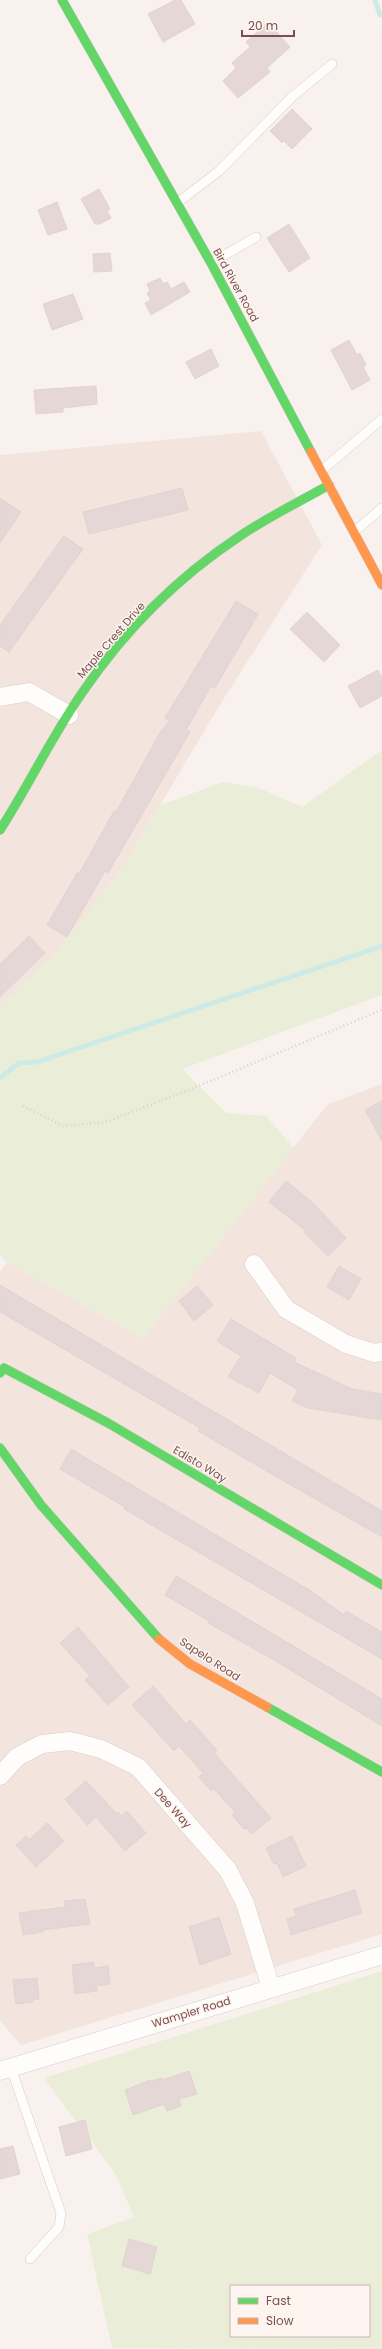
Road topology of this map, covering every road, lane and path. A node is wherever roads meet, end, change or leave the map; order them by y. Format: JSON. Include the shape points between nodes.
{"nodes":[{"id":1,"x":62,"y":0,"type":"edge"},
{"id":2,"x":332,"y":64,"type":"dead end"},
{"id":3,"x":177,"y":203,"type":"junction"},
{"id":4,"x":256,"y":237,"type":"dead end"},
{"id":5,"x":211,"y":263,"type":"junction"},
{"id":6,"x":382,"y":419,"type":"edge"},
{"id":7,"x":321,"y":471,"type":"junction"},
{"id":8,"x":329,"y":485,"type":"junction"},
{"id":9,"x":382,"y":508,"type":"edge"},
{"id":10,"x":354,"y":532,"type":"junction"},
{"id":11,"x":382,"y":585,"type":"edge"},
{"id":12,"x":0,"y":696,"type":"edge"},
{"id":13,"x":69,"y":715,"type":"junction"},
{"id":14,"x":0,"y":830,"type":"edge"},
{"id":15,"x":382,"y":1010,"type":"edge"},
{"id":16,"x":23,"y":1106,"type":"dead end"},
{"id":17,"x":254,"y":1264,"type":"dead end"},
{"id":18,"x":382,"y":1352,"type":"edge"},
{"id":19,"x":2,"y":1371,"type":"edge"},
{"id":20,"x":0,"y":1448,"type":"edge"},
{"id":21,"x":382,"y":1585,"type":"edge"},
{"id":22,"x":382,"y":1772,"type":"edge"},
{"id":23,"x":0,"y":1776,"type":"edge"},
{"id":24,"x":382,"y":1955,"type":"edge"},
{"id":25,"x":271,"y":1988,"type":"junction"},
{"id":26,"x":5,"y":2070,"type":"edge"},
{"id":27,"x":30,"y":2259,"type":"dead end"}],
"edges":[{"from":1,"to":3,"type":"street","name":"Bird River Road"},
{"from":2,"to":3,"type":"lane","via":[[293,96],[220,171]]},
{"from":3,"to":5,"type":"street","name":"Bird River Road"},
{"from":4,"to":5,"type":"lane"},
{"from":5,"to":7,"type":"street","name":"Bird River Road"},
{"from":6,"to":7,"type":"lane"},
{"from":7,"to":8,"type":"street","name":"Bird River Road"},
{"from":8,"to":10,"type":"street","name":"Bird River Road"},
{"from":8,"to":13,"type":"street","name":"Maple Crest Drive","via":[[241,535],[199,567],[140,621],[100,668]]},
{"from":9,"to":10,"type":"lane"},
{"from":10,"to":11,"type":"street","name":"Bird River Road"},
{"from":12,"to":13,"type":"street","via":[[28,692]]},
{"from":13,"to":14,"type":"street","name":"Maple Crest Drive"},
{"from":15,"to":16,"type":"path","via":[[106,1122],[63,1126]]},
{"from":17,"to":18,"type":"street","via":[[286,1309],[346,1344],[374,1353]]},
{"from":19,"to":21,"type":"street","name":"Edisto Way","via":[[108,1423]]},
{"from":20,"to":22,"type":"street","name":"Sapelo Road","via":[[41,1505],[153,1634],[190,1664]]},
{"from":23,"to":25,"type":"street","name":"Dee Way","via":[[17,1757],[42,1744],[70,1741],[101,1749],[138,1768],[228,1870],[247,1908]]},
{"from":24,"to":25,"type":"street","name":"Wampler Road"},
{"from":25,"to":26,"type":"street","name":"Wampler Road"},
{"from":26,"to":27,"type":"lane","via":[[61,2213],[59,2227]]}]}
